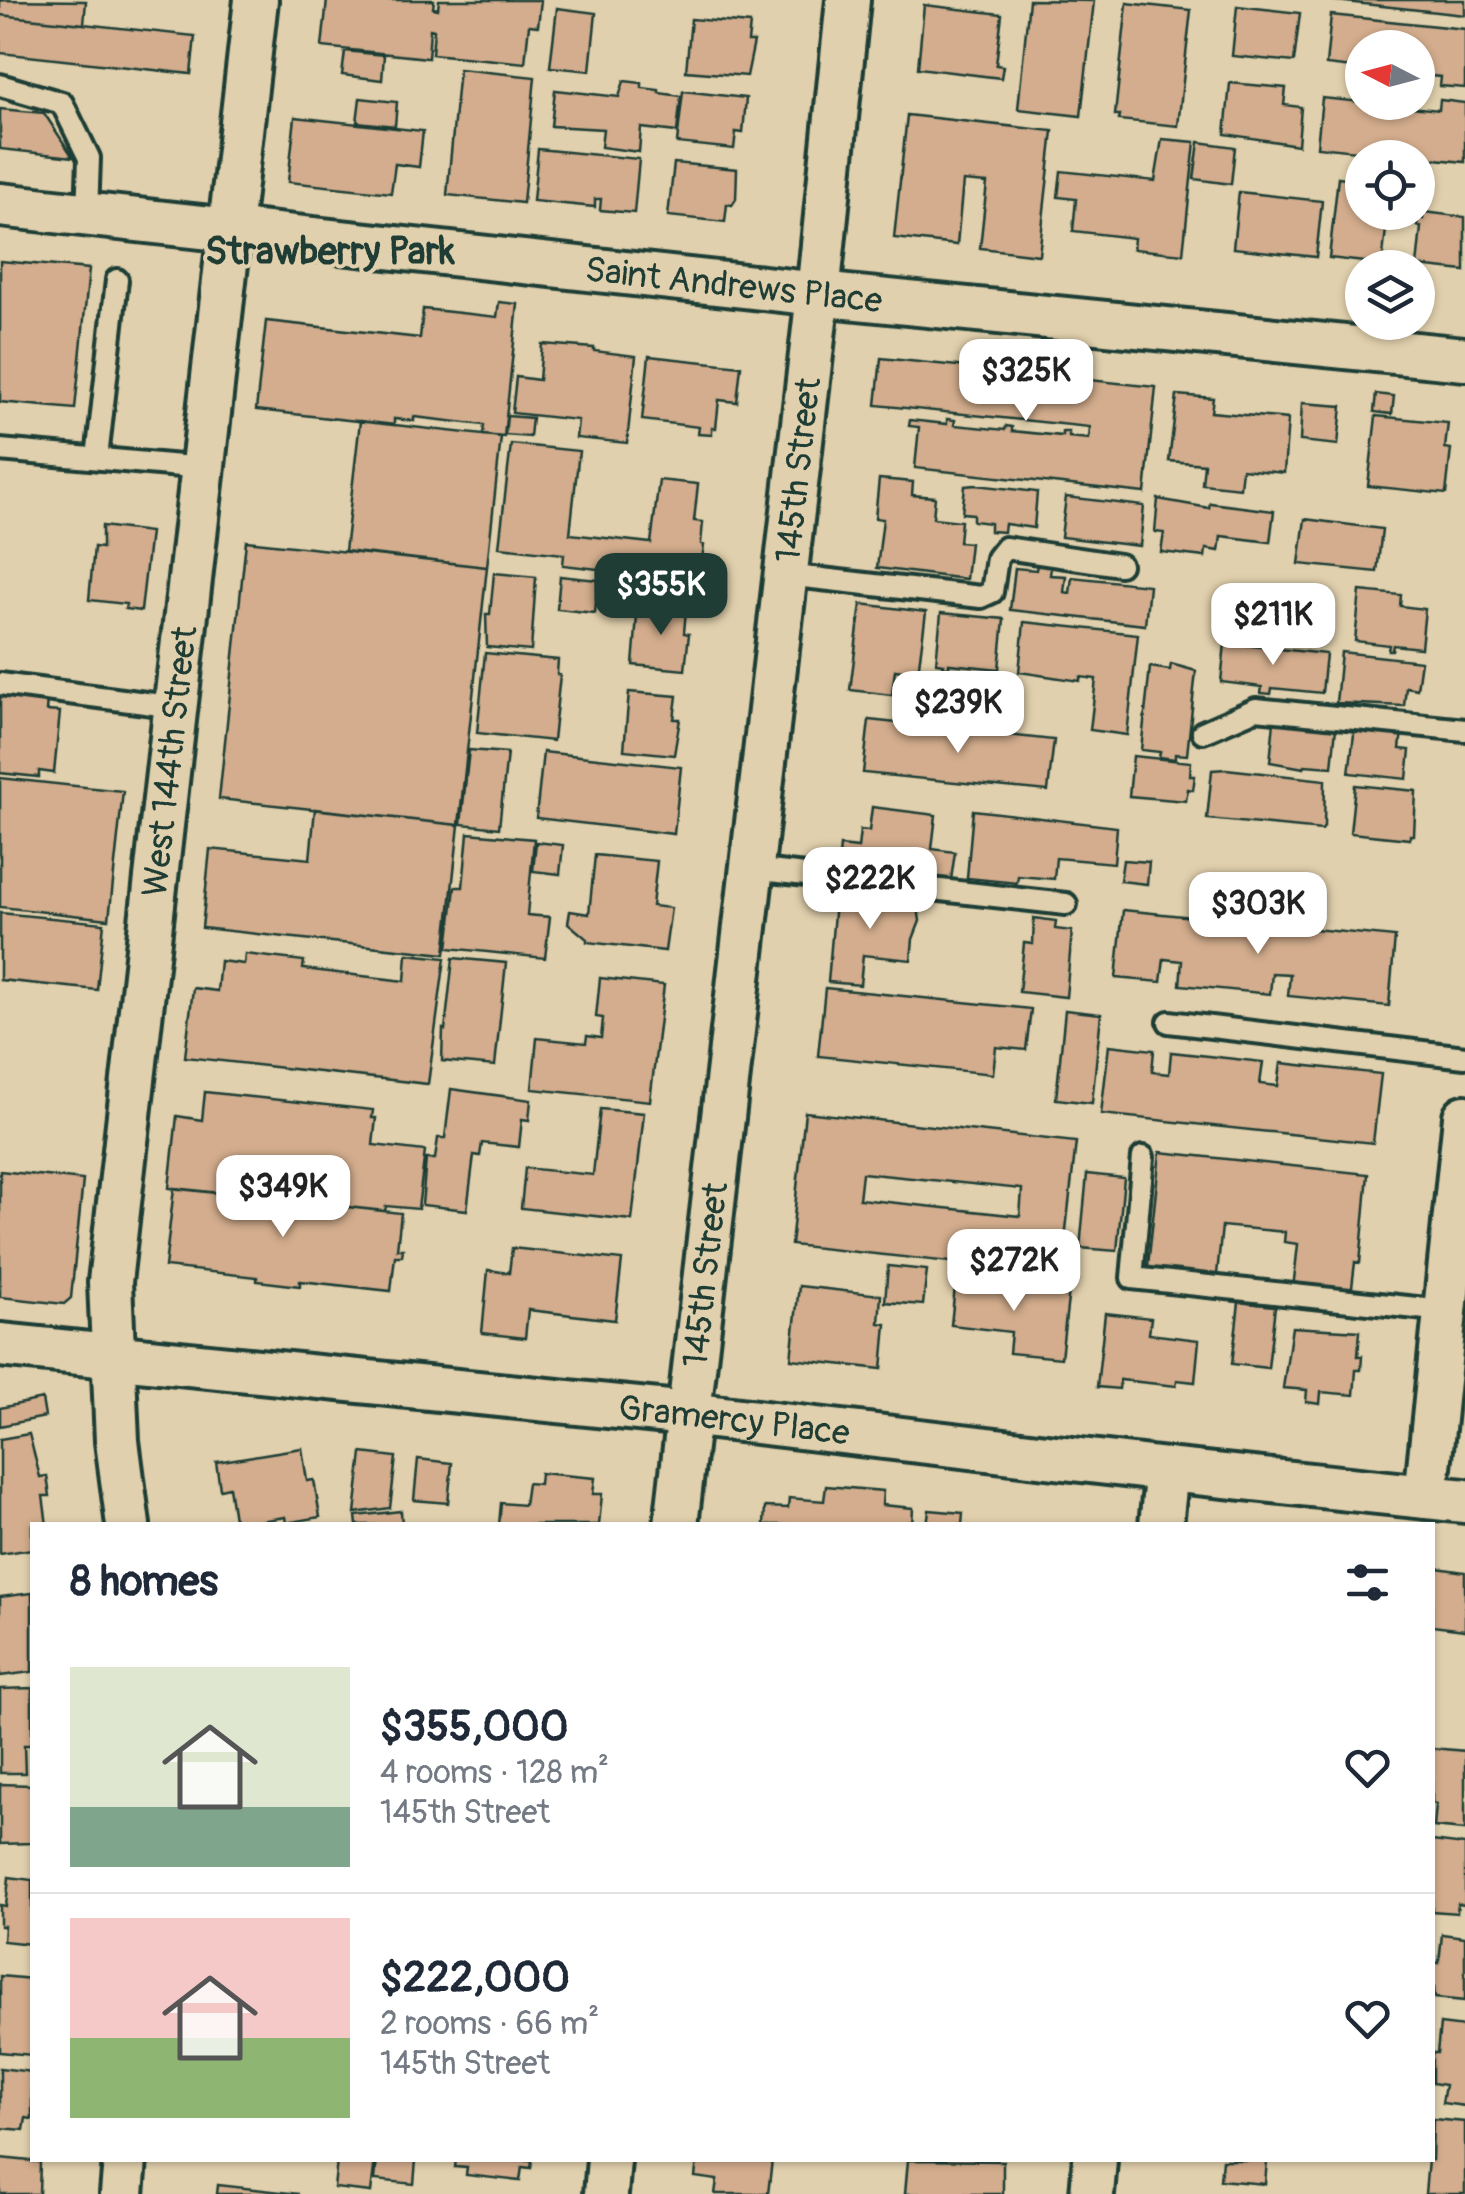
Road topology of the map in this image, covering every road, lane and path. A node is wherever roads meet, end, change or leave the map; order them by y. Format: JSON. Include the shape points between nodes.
{"nodes":[{"id":1,"x":256,"y":0,"type":"edge"},
{"id":2,"x":848,"y":0,"type":"edge"},
{"id":3,"x":0,"y":85,"type":"edge"},
{"id":4,"x":0,"y":205,"type":"edge"},
{"id":5,"x":87,"y":215,"type":"junction"},
{"id":6,"x":231,"y":230,"type":"junction"},
{"id":7,"x":118,"y":280,"type":"dead end"},
{"id":8,"x":818,"y":294,"type":"junction"},
{"id":9,"x":1465,"y":359,"type":"edge"},
{"id":10,"x":0,"y":450,"type":"edge"},
{"id":11,"x":97,"y":458,"type":"junction"},
{"id":12,"x":203,"y":468,"type":"junction"},
{"id":13,"x":1120,"y":565,"type":"dead end"},
{"id":14,"x":786,"y":575,"type":"junction"},
{"id":15,"x":0,"y":684,"type":"edge"},
{"id":16,"x":176,"y":706,"type":"junction"},
{"id":17,"x":1465,"y":730,"type":"edge"},
{"id":18,"x":1203,"y":732,"type":"dead end"},
{"id":19,"x":752,"y":869,"type":"junction"},
{"id":20,"x":1066,"y":904,"type":"dead end"},
{"id":21,"x":1169,"y":1022,"type":"dead end"},
{"id":22,"x":1465,"y":1057,"type":"edge"},
{"id":23,"x":1465,"y":1117,"type":"edge"},
{"id":24,"x":1143,"y":1157,"type":"dead end"},
{"id":25,"x":1445,"y":1311,"type":"junction"},
{"id":26,"x":0,"y":1344,"type":"edge"},
{"id":27,"x":112,"y":1356,"type":"junction"},
{"id":28,"x":688,"y":1414,"type":"junction"},
{"id":29,"x":1167,"y":1470,"type":"junction"},
{"id":30,"x":1445,"y":1499,"type":"edge"},
{"id":31,"x":128,"y":1522,"type":"edge"},
{"id":32,"x":676,"y":1522,"type":"edge"},
{"id":33,"x":1161,"y":1522,"type":"edge"},
{"id":34,"x":125,"y":2162,"type":"edge"},
{"id":35,"x":609,"y":2162,"type":"edge"},
{"id":36,"x":1095,"y":2162,"type":"edge"},
{"id":37,"x":122,"y":2194,"type":"edge"},
{"id":38,"x":606,"y":2194,"type":"edge"},
{"id":39,"x":1092,"y":2194,"type":"edge"}],
"edges":[{"from":1,"to":6,"type":"street","name":"West 144th Street"},
{"from":2,"to":8,"type":"street","name":"145th Street"},
{"from":3,"to":5,"type":"lane","via":[[62,103],[89,158]]},
{"from":4,"to":5,"type":"street","name":"Saint Andrews Place"},
{"from":5,"to":6,"type":"street","name":"Saint Andrews Place"},
{"from":6,"to":8,"type":"street","name":"Saint Andrews Place"},
{"from":6,"to":12,"type":"street","name":"West 144th Street"},
{"from":7,"to":11,"type":"lane"},
{"from":8,"to":9,"type":"street","name":"Saint Andrews Place"},
{"from":8,"to":14,"type":"street","name":"145th Street"},
{"from":10,"to":11,"type":"lane"},
{"from":11,"to":12,"type":"lane"},
{"from":12,"to":16,"type":"street","name":"West 144th Street"},
{"from":13,"to":14,"type":"lane","via":[[1005,548],[992,592],[980,598]]},
{"from":14,"to":19,"type":"street","name":"145th Street"},
{"from":15,"to":16,"type":"lane"},
{"from":16,"to":27,"type":"street","name":"West 144th Street","via":[[110,1282]]},
{"from":17,"to":18,"type":"lane","via":[[1256,709]]},
{"from":19,"to":20,"type":"lane"},
{"from":19,"to":28,"type":"street","name":"145th Street"},
{"from":21,"to":22,"type":"lane"},
{"from":23,"to":25,"type":"street"},
{"from":24,"to":25,"type":"lane","via":[[1132,1278]]},
{"from":25,"to":30,"type":"street"},
{"from":26,"to":27,"type":"street","name":"Gramercy Place"},
{"from":27,"to":28,"type":"street","name":"Gramercy Place"},
{"from":27,"to":31,"type":"street","name":"West 144th Street"},
{"from":28,"to":29,"type":"street","name":"Gramercy Place"},
{"from":28,"to":32,"type":"street","name":"145th Street"},
{"from":29,"to":30,"type":"street","name":"Gramercy Place"},
{"from":29,"to":33,"type":"street"},
{"from":34,"to":37,"type":"street"},
{"from":35,"to":38,"type":"street"},
{"from":36,"to":39,"type":"street"}]}
